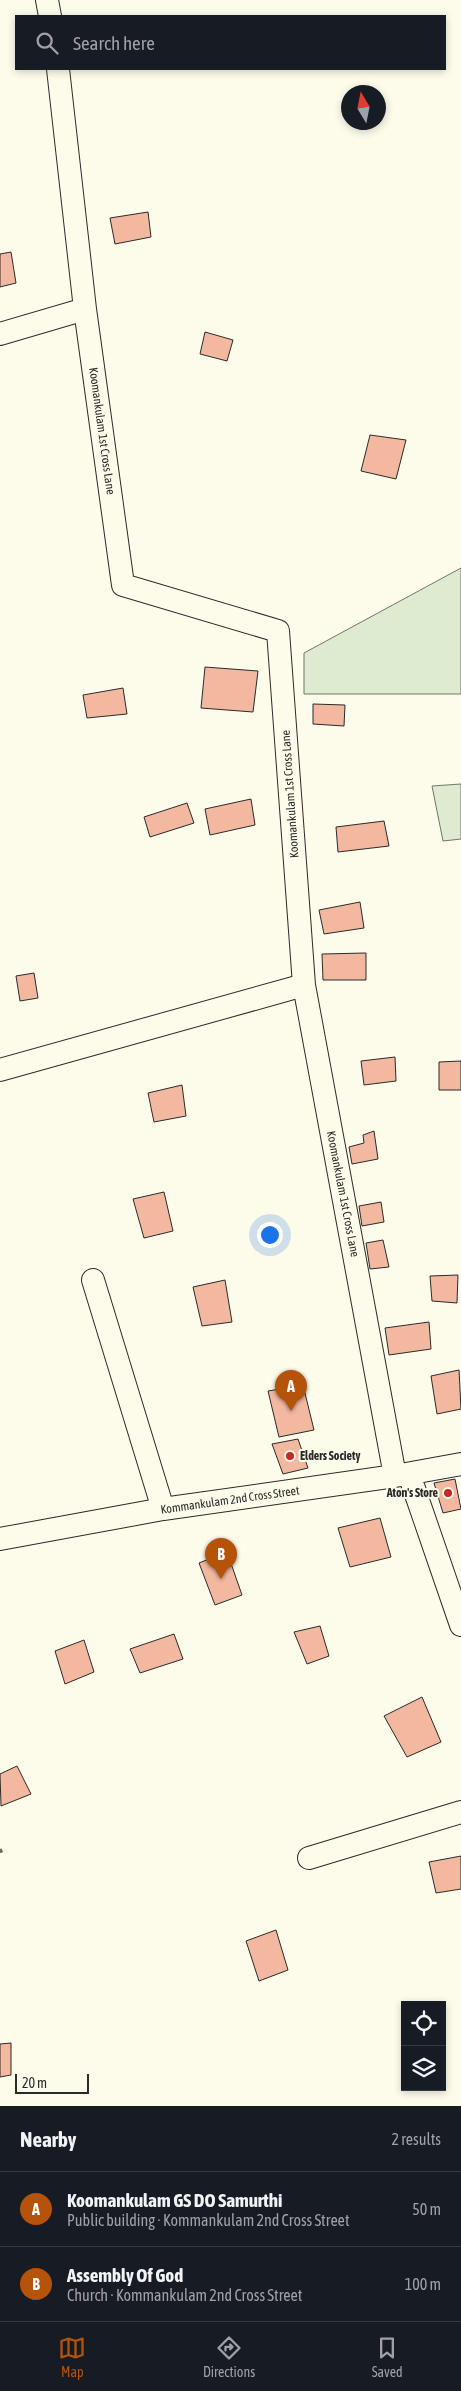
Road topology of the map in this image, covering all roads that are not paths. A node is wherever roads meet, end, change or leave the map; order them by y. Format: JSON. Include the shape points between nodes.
{"nodes":[{"id":1,"x":48,"y":0,"type":"edge"},
{"id":2,"x":50,"y":15,"type":"edge"},
{"id":3,"x":58,"y":70,"type":"edge"},
{"id":4,"x":85,"y":309,"type":"junction"},
{"id":5,"x":0,"y":334,"type":"edge"},
{"id":6,"x":304,"y":984,"type":"junction"},
{"id":7,"x":0,"y":1070,"type":"edge"},
{"id":8,"x":93,"y":1280,"type":"dead end"},
{"id":9,"x":461,"y":1464,"type":"edge"},
{"id":10,"x":402,"y":1475,"type":"junction"},
{"id":11,"x":163,"y":1509,"type":"junction"},
{"id":12,"x":0,"y":1538,"type":"edge"},
{"id":13,"x":461,"y":1625,"type":"edge"},
{"id":14,"x":461,"y":1812,"type":"edge"},
{"id":15,"x":309,"y":1858,"type":"dead end"}],
"edges":[{"from":1,"to":2,"type":"street"},
{"from":3,"to":4,"type":"street"},
{"from":4,"to":5,"type":"street"},
{"from":4,"to":6,"type":"street","name":"Koomankulam 1st Cross Lane","via":[[123,585],[278,631]]},
{"from":6,"to":7,"type":"street"},
{"from":6,"to":10,"type":"street","name":"Koomankulam 1st Cross Lane"},
{"from":8,"to":11,"type":"street"},
{"from":9,"to":10,"type":"street","name":"Kommankulam 2nd Cross Street"},
{"from":10,"to":11,"type":"street","name":"Kommankulam 2nd Cross Street"},
{"from":10,"to":13,"type":"street","name":"Koomankulam 1st Cross Lane"},
{"from":11,"to":12,"type":"street","name":"Kommankulam 2nd Cross Street"},
{"from":14,"to":15,"type":"street"}]}
